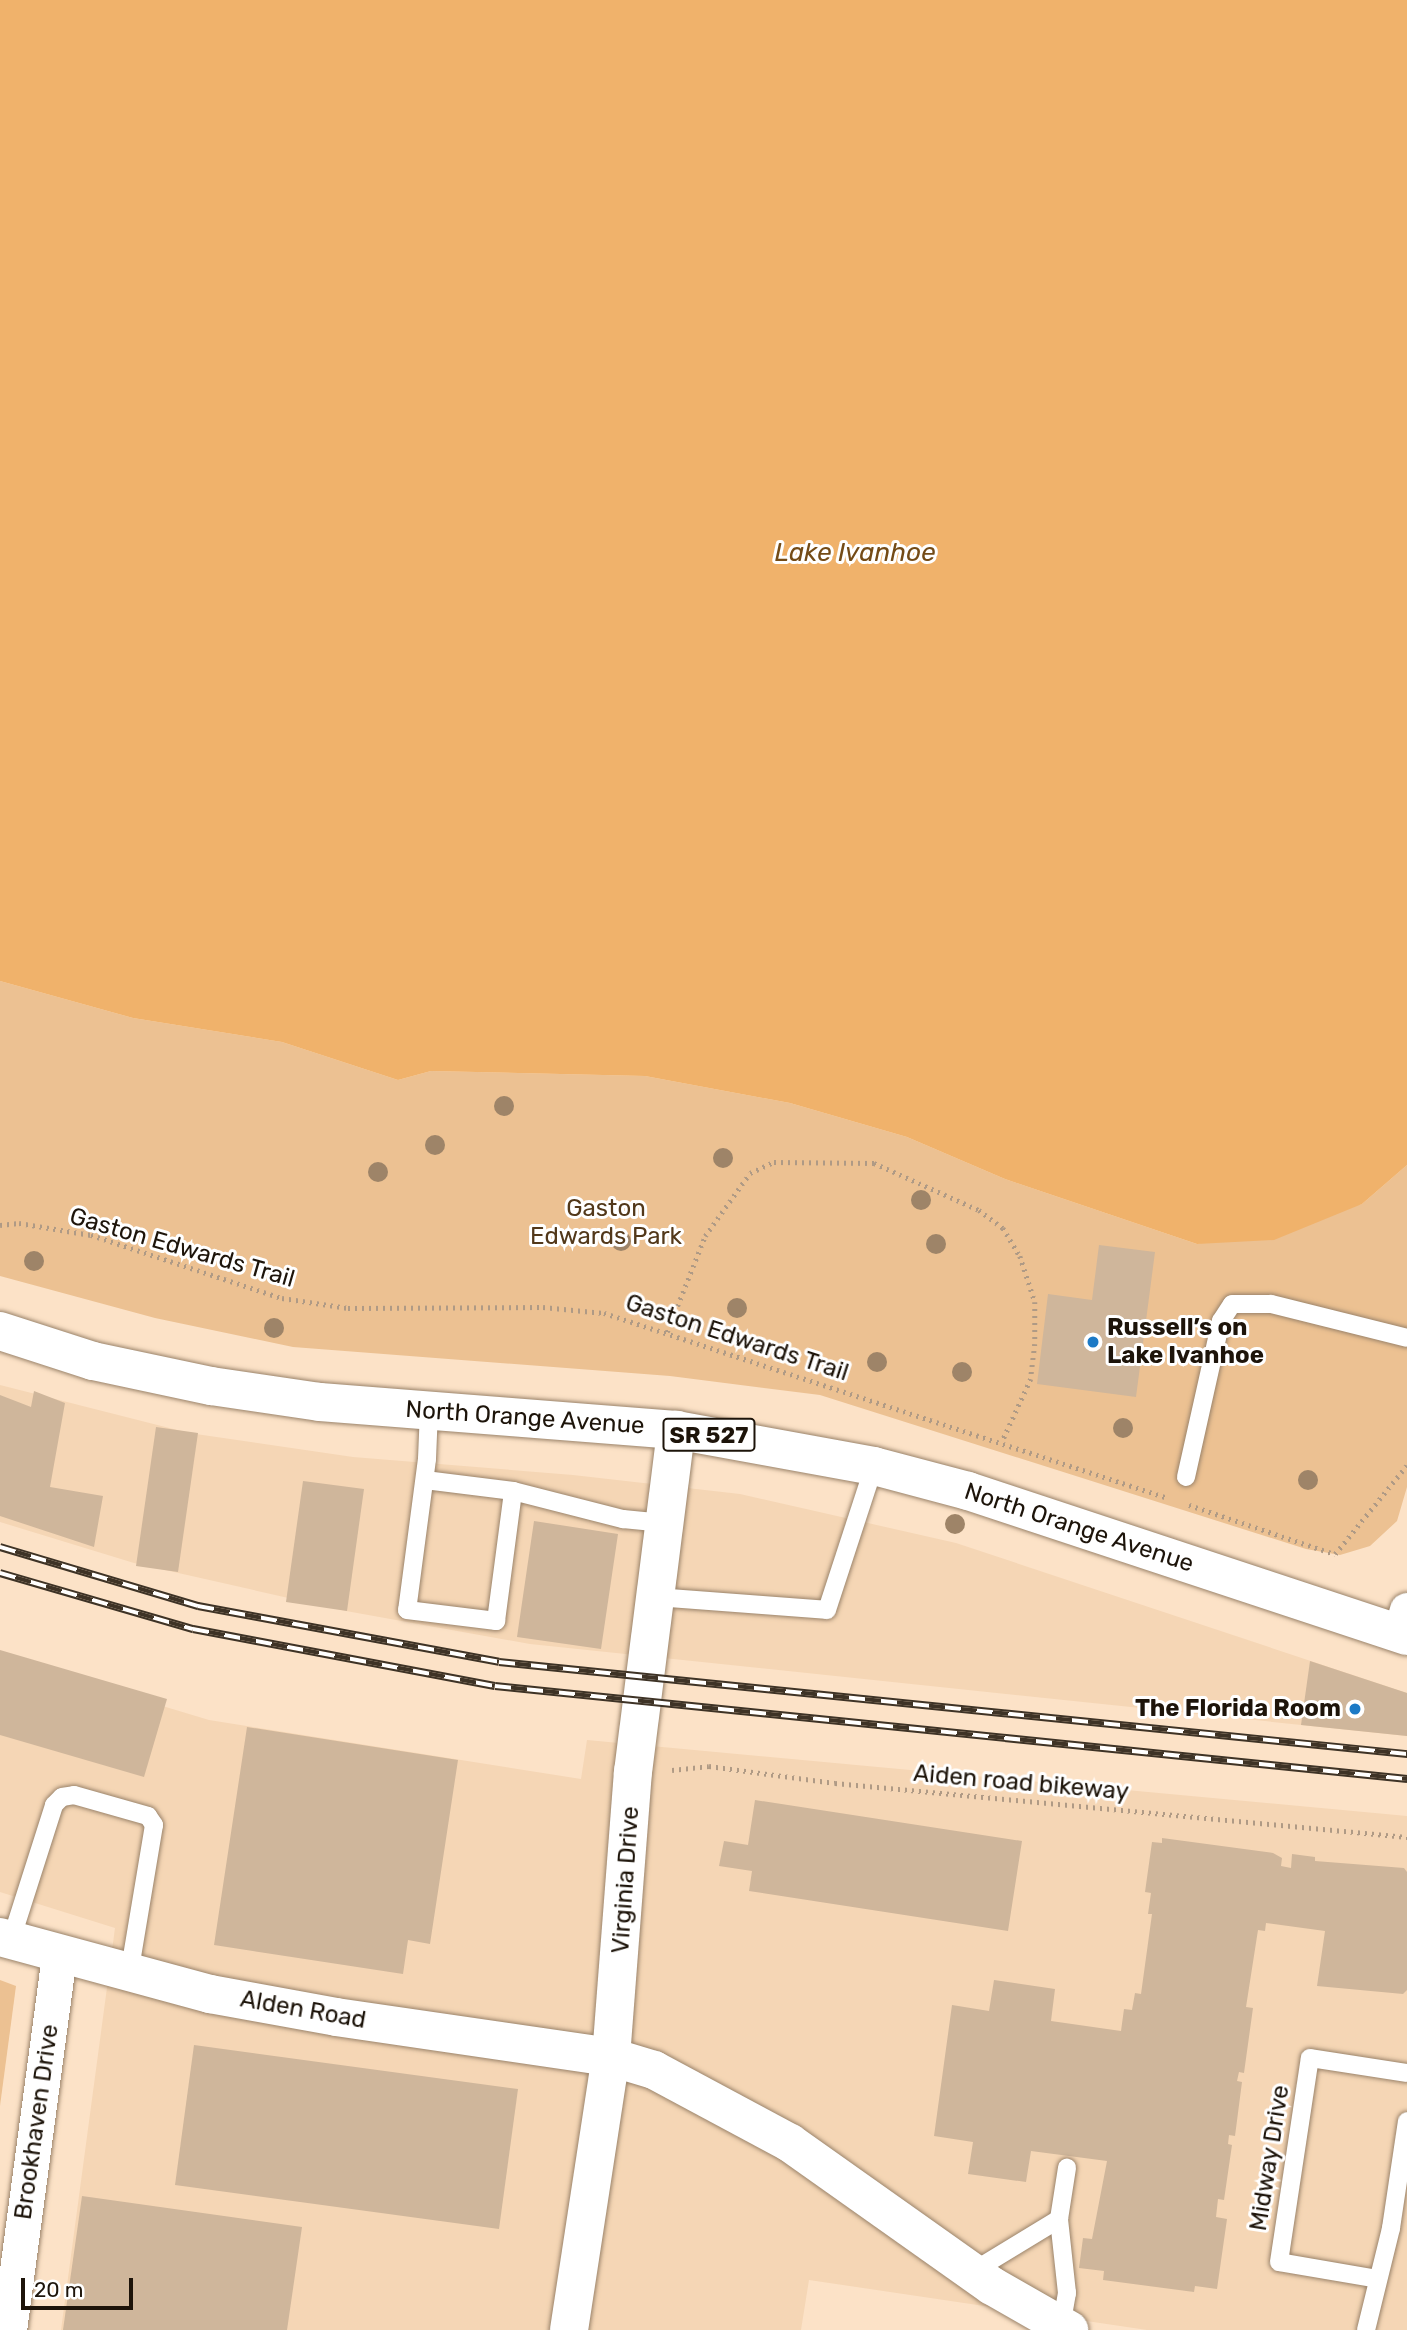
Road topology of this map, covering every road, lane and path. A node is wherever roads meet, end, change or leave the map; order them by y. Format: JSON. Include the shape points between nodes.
{"nodes":[{"id":1,"x":0,"y":1225,"type":"edge"},
{"id":2,"x":0,"y":1331,"type":"edge"},
{"id":3,"x":667,"y":1332,"type":"junction"},
{"id":4,"x":1407,"y":1338,"type":"edge"},
{"id":5,"x":429,"y":1411,"type":"junction"},
{"id":6,"x":676,"y":1430,"type":"junction"},
{"id":7,"x":1002,"y":1443,"type":"junction"},
{"id":8,"x":1407,"y":1465,"type":"edge"},
{"id":9,"x":874,"y":1466,"type":"junction"},
{"id":10,"x":1186,"y":1477,"type":"dead end"},
{"id":11,"x":425,"y":1480,"type":"junction"},
{"id":12,"x":513,"y":1490,"type":"junction"},
{"id":13,"x":664,"y":1523,"type":"junction"},
{"id":14,"x":655,"y":1597,"type":"junction"},
{"id":15,"x":1405,"y":1626,"type":"edge"},
{"id":16,"x":633,"y":1775,"type":"junction"},
{"id":17,"x":1407,"y":1837,"type":"edge"},
{"id":18,"x":5,"y":1939,"type":"edge"},
{"id":19,"x":59,"y":1956,"type":"junction"},
{"id":20,"x":129,"y":1974,"type":"junction"},
{"id":21,"x":611,"y":2057,"type":"junction"},
{"id":22,"x":1407,"y":2073,"type":"edge"},
{"id":23,"x":1407,"y":2121,"type":"edge"},
{"id":24,"x":1067,"y":2168,"type":"dead end"},
{"id":25,"x":1059,"y":2219,"type":"junction"},
{"id":26,"x":972,"y":2272,"type":"junction"},
{"id":27,"x":1378,"y":2278,"type":"junction"},
{"id":28,"x":1065,"y":2328,"type":"edge"},
{"id":29,"x":9,"y":2330,"type":"edge"},
{"id":30,"x":569,"y":2330,"type":"edge"},
{"id":31,"x":1366,"y":2330,"type":"edge"}],
"edges":[{"from":1,"to":3,"type":"path","name":"Gaston Edwards Trail","via":[[19,1223],[91,1235],[282,1298],[348,1308],[543,1307],[604,1313]]},
{"from":2,"to":5,"type":"street","name":"North Orange Avenue","number":"SR 527","via":[[93,1361],[211,1386]]},
{"from":3,"to":7,"type":"path","name":"Gaston Edwards Trail"},
{"from":3,"to":7,"type":"path","via":[[705,1236],[750,1173],[774,1162],[874,1163],[979,1210],[1003,1228],[1020,1256],[1035,1302],[1035,1344],[1031,1379]]},
{"from":4,"to":10,"type":"lane","via":[[1271,1304],[1232,1304],[1221,1321]]},
{"from":5,"to":6,"type":"street","name":"North Orange Avenue","number":"SR 527"},
{"from":5,"to":11,"type":"lane"},
{"from":6,"to":9,"type":"street","name":"North Orange Avenue","number":"SR 527"},
{"from":6,"to":13,"type":"street","name":"Virginia Drive"},
{"from":7,"to":8,"type":"path","name":"Gaston Edwards Trail","via":[[1335,1554]]},
{"from":9,"to":14,"type":"lane","via":[[827,1611]]},
{"from":9,"to":15,"type":"street","name":"North Orange Avenue","number":"SR 527","via":[[968,1490]]},
{"from":11,"to":12,"type":"lane"},
{"from":11,"to":12,"type":"lane","via":[[407,1611],[496,1621]]},
{"from":12,"to":13,"type":"lane","via":[[623,1519]]},
{"from":13,"to":14,"type":"street","name":"Virginia Drive"},
{"from":14,"to":16,"type":"street","name":"Virginia Drive"},
{"from":16,"to":17,"type":"path","name":"Aiden road bikeway","via":[[709,1766],[835,1783]]},
{"from":16,"to":21,"type":"street","name":"Virginia Drive"},
{"from":18,"to":19,"type":"street","name":"Alden Road"},
{"from":18,"to":20,"type":"lane","via":[[54,1805],[62,1797],[74,1795],[148,1816],[154,1825]]},
{"from":19,"to":20,"type":"street","name":"Alden Road"},
{"from":19,"to":29,"type":"street","name":"Brookhaven Drive"},
{"from":20,"to":21,"type":"street","name":"Alden Road","via":[[336,2017]]},
{"from":21,"to":26,"type":"street","name":"Alden Road","via":[[654,2070],[790,2143]]},
{"from":21,"to":30,"type":"street","name":"Virginia Drive"},
{"from":22,"to":27,"type":"lane","name":"Midway Drive","via":[[1310,2059],[1279,2262]]},
{"from":23,"to":27,"type":"lane"},
{"from":24,"to":25,"type":"lane"},
{"from":25,"to":26,"type":"lane"},
{"from":25,"to":28,"type":"lane","via":[[1068,2293]]},
{"from":26,"to":28,"type":"street","name":"Alden Road"},
{"from":27,"to":31,"type":"lane"}]}
